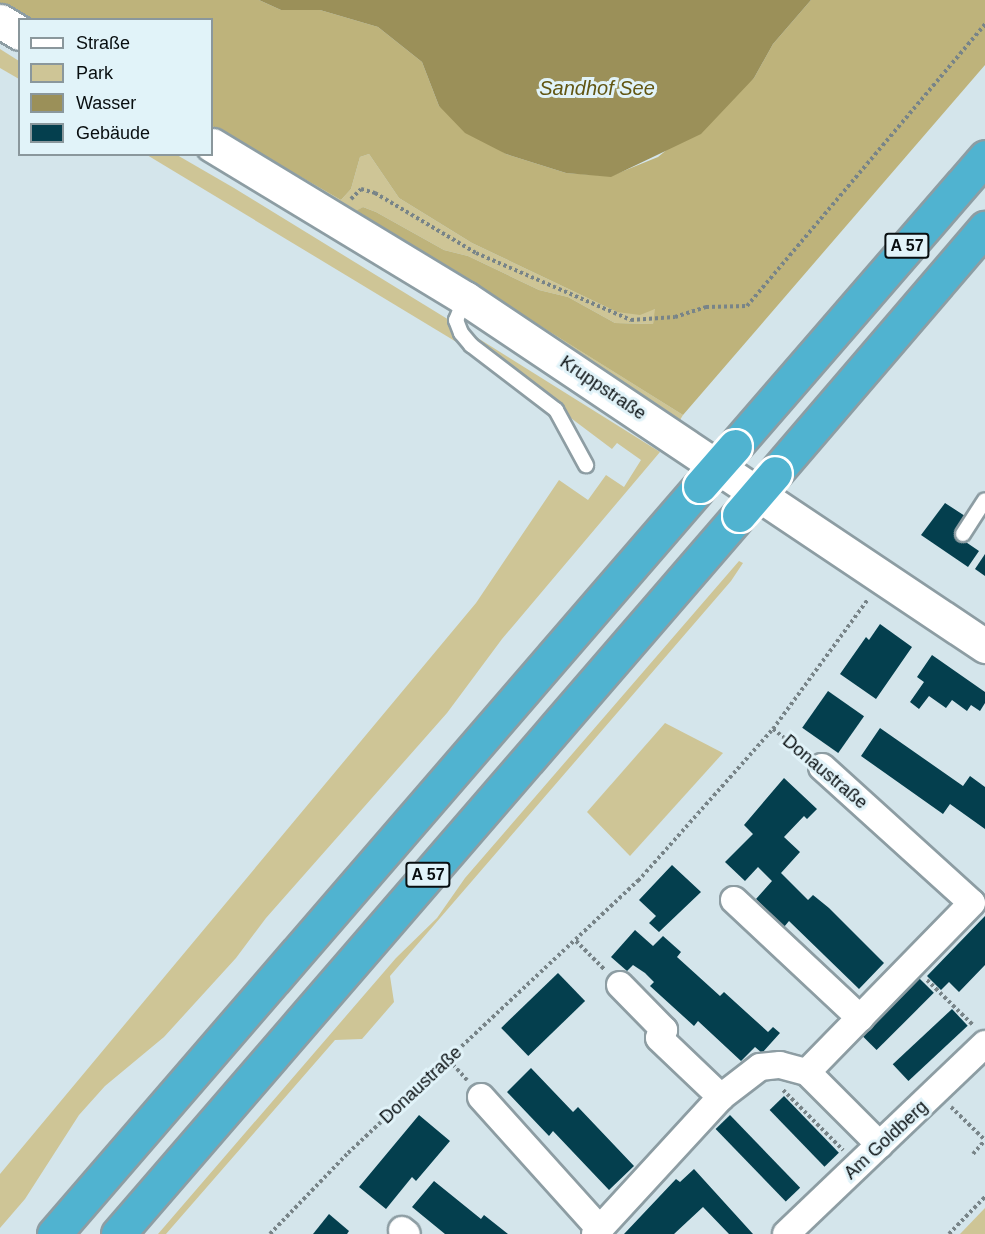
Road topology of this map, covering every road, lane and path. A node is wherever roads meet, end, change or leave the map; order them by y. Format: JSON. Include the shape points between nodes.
{"nodes":[{"id":1,"x":0,"y":21,"type":"edge"},
{"id":2,"x":985,"y":24,"type":"edge"},
{"id":3,"x":18,"y":32,"type":"edge"},
{"id":4,"x":213,"y":146,"type":"edge"},
{"id":5,"x":985,"y":157,"type":"edge"},
{"id":6,"x":335,"y":218,"type":"junction"},
{"id":7,"x":985,"y":228,"type":"edge"},
{"id":8,"x":465,"y":298,"type":"junction"},
{"id":9,"x":586,"y":465,"type":"dead end"},
{"id":10,"x":985,"y":500,"type":"edge"},
{"id":11,"x":963,"y":534,"type":"dead end"},
{"id":12,"x":883,"y":577,"type":"junction"},
{"id":13,"x":985,"y":646,"type":"edge"},
{"id":14,"x":773,"y":729,"type":"junction"},
{"id":15,"x":822,"y":767,"type":"joint"},
{"id":16,"x":734,"y":900,"type":"dead end"},
{"id":17,"x":576,"y":941,"type":"junction"},
{"id":18,"x":913,"y":965,"type":"junction"},
{"id":19,"x":620,"y":985,"type":"joint"},
{"id":20,"x":860,"y":1018,"type":"junction"},
{"id":21,"x":980,"y":1050,"type":"edge"},
{"id":22,"x":760,"y":1067,"type":"junction"},
{"id":23,"x":807,"y":1072,"type":"junction"},
{"id":24,"x":936,"y":1093,"type":"junction"},
{"id":25,"x":481,"y":1097,"type":"dead end"},
{"id":26,"x":721,"y":1097,"type":"junction"},
{"id":27,"x":985,"y":1140,"type":"edge"},
{"id":28,"x":880,"y":1145,"type":"junction"},
{"id":29,"x":973,"y":1154,"type":"dead end"},
{"id":30,"x":859,"y":1165,"type":"junction"},
{"id":31,"x":985,"y":1197,"type":"edge"},
{"id":32,"x":597,"y":1231,"type":"edge"},
{"id":33,"x":54,"y":1234,"type":"edge"},
{"id":34,"x":118,"y":1234,"type":"edge"},
{"id":35,"x":270,"y":1234,"type":"edge"},
{"id":36,"x":786,"y":1234,"type":"edge"},
{"id":37,"x":949,"y":1234,"type":"edge"}],
"edges":[{"from":1,"to":3,"type":"street"},
{"from":2,"to":6,"type":"path","via":[[747,306],[706,307],[675,317],[631,320],[476,253],[375,193],[361,189]]},
{"from":4,"to":6,"type":"street","name":"Kruppstraße"},
{"from":5,"to":33,"type":"highway","number":"A 57","bridge":true},
{"from":6,"to":8,"type":"street","name":"Kruppstraße"},
{"from":7,"to":34,"type":"highway","number":"A 57","bridge":true},
{"from":8,"to":9,"type":"lane","via":[[456,320],[461,333],[471,345],[556,410]]},
{"from":8,"to":12,"type":"street","name":"Kruppstraße"},
{"from":10,"to":11,"type":"lane"},
{"from":12,"to":13,"type":"street","name":"Kruppstraße"},
{"from":12,"to":14,"type":"path"},
{"from":14,"to":15,"type":"path","name":"Donaustraße"},
{"from":14,"to":17,"type":"path","name":"Donaustraße","via":[[654,864]]},
{"from":15,"to":18,"type":"street","name":"Donaustraße","via":[[972,903]]},
{"from":16,"to":20,"type":"street"},
{"from":17,"to":19,"type":"path"},
{"from":17,"to":35,"type":"path","name":"Donaustraße","via":[[348,1153]]},
{"from":18,"to":20,"type":"street","name":"Donaustraße"},
{"from":18,"to":21,"type":"path","via":[[976,1028],[961,1042]]},
{"from":19,"to":26,"type":"street","via":[[664,1030],[659,1038]]},
{"from":20,"to":23,"type":"street","name":"Donaustraße"},
{"from":21,"to":24,"type":"street","name":"Am Goldberg"},
{"from":22,"to":23,"type":"street","via":[[780,1065]]},
{"from":22,"to":26,"type":"street"},
{"from":22,"to":30,"type":"path"},
{"from":23,"to":28,"type":"street"},
{"from":24,"to":27,"type":"path"},
{"from":24,"to":28,"type":"street","name":"Am Goldberg"},
{"from":25,"to":32,"type":"street"},
{"from":26,"to":32,"type":"street"},
{"from":27,"to":29,"type":"path"},
{"from":28,"to":30,"type":"street","name":"Am Goldberg"},
{"from":30,"to":36,"type":"street","name":"Am Goldberg"},
{"from":31,"to":37,"type":"path"}]}
